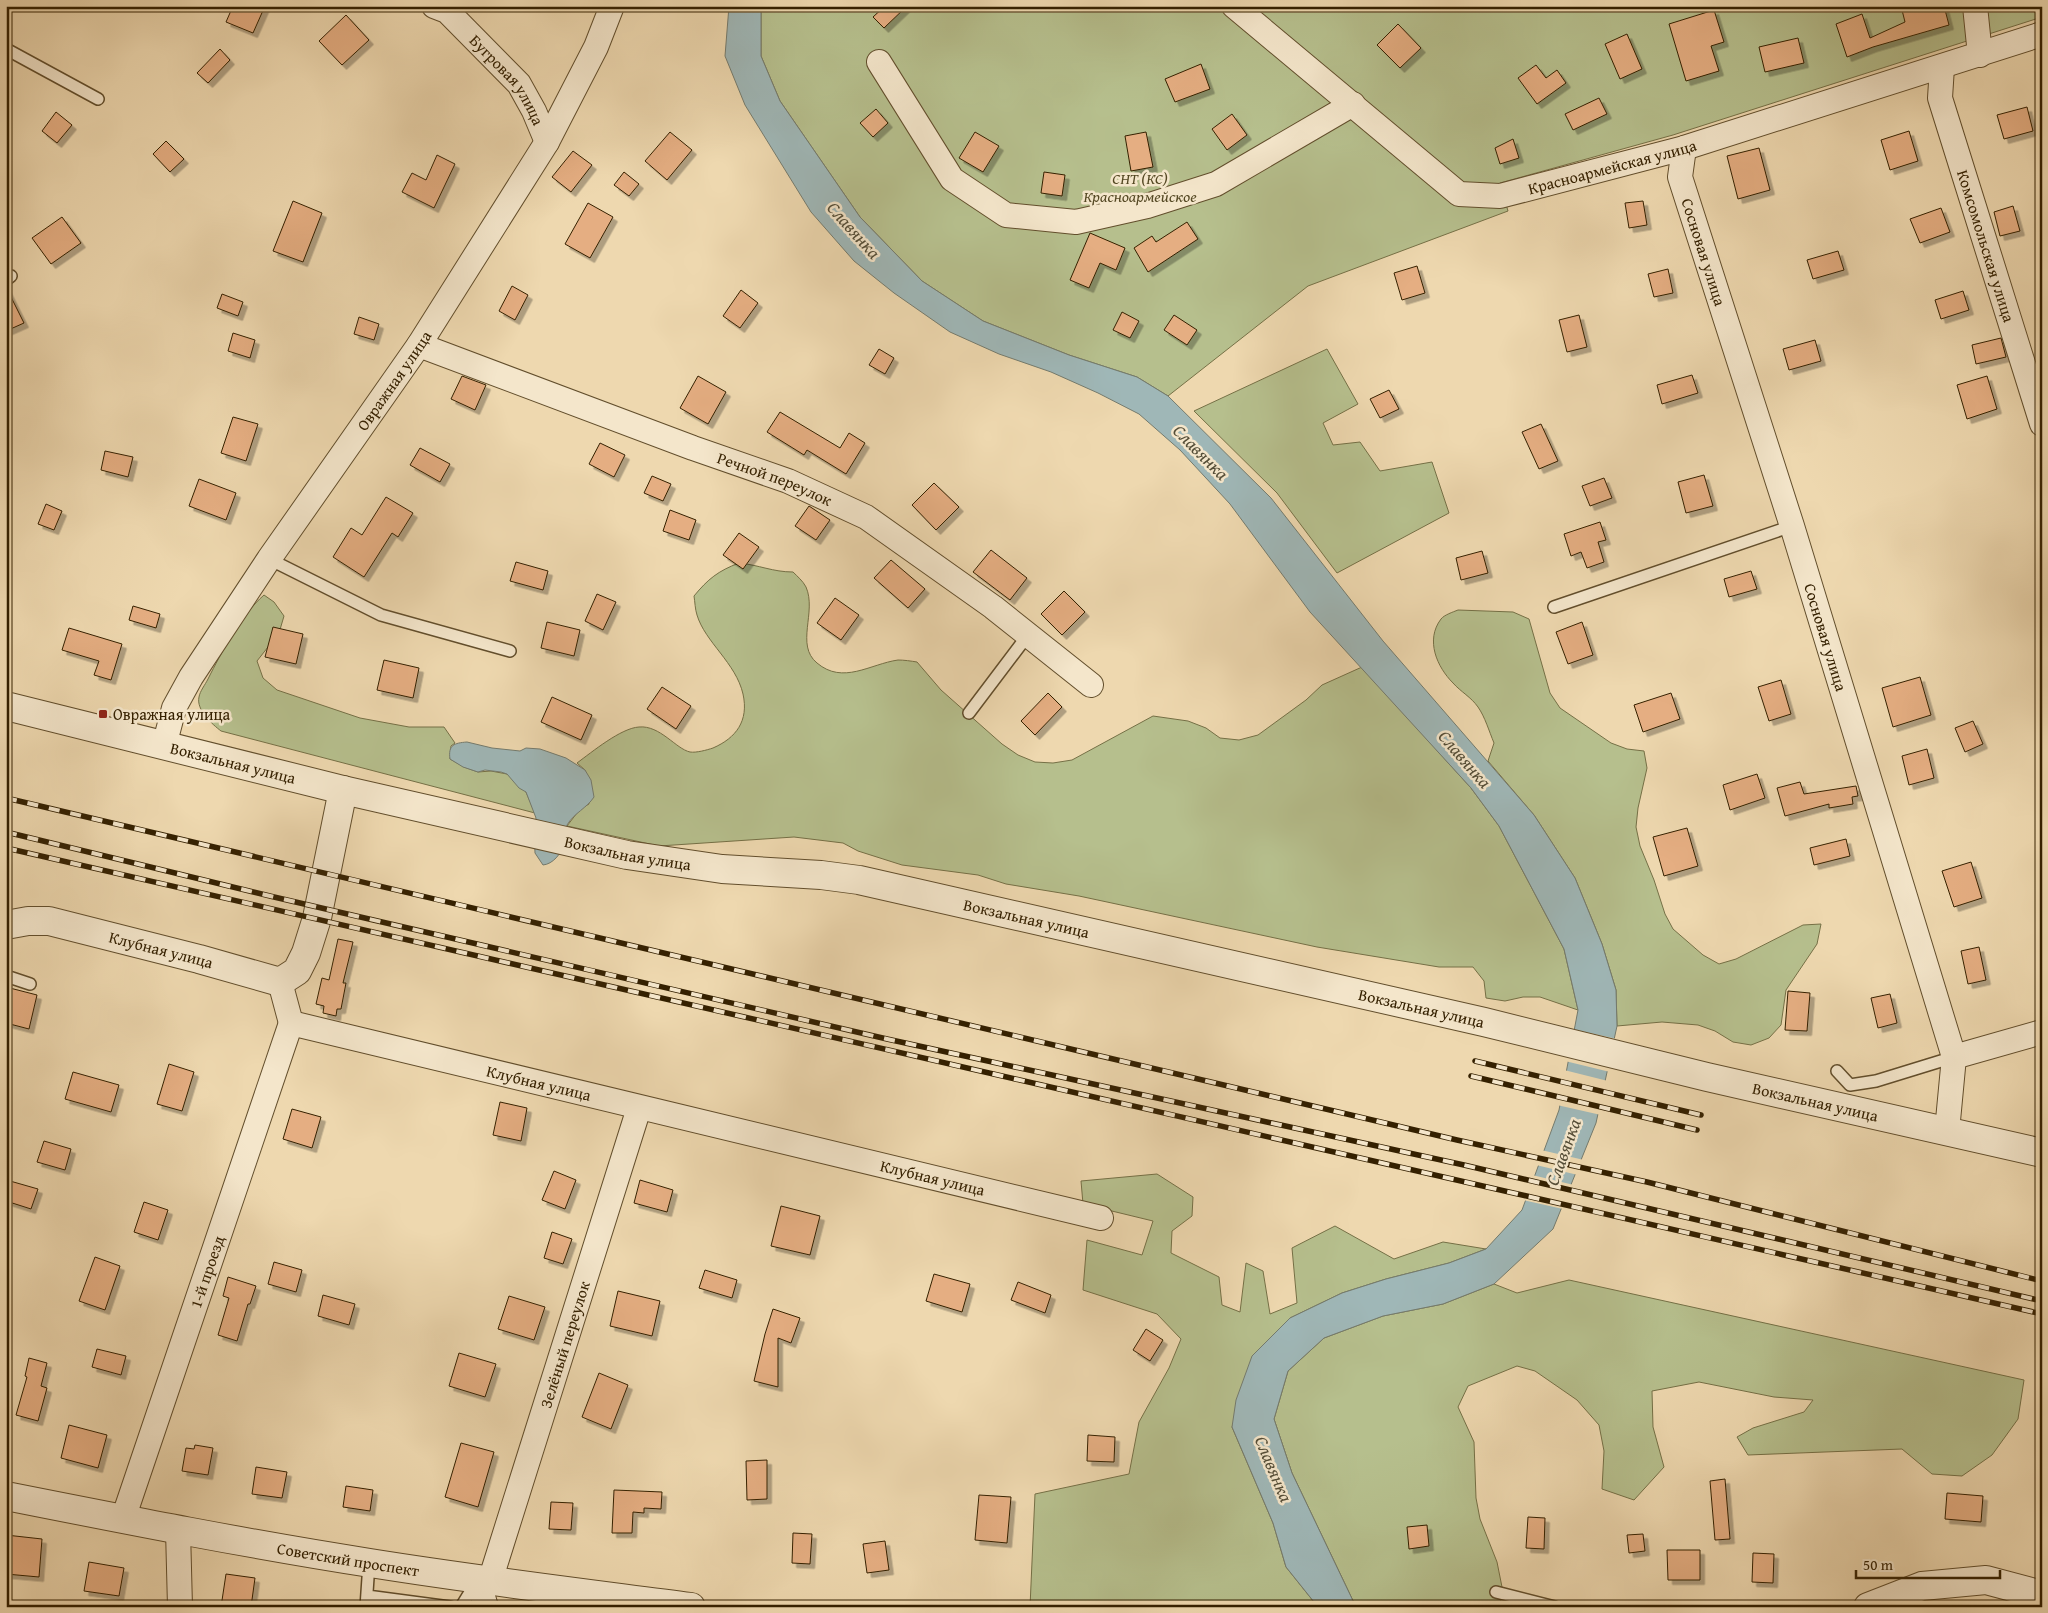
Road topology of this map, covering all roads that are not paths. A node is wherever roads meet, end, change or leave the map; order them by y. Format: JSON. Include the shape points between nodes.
{"nodes":[{"id":1,"x":434,"y":6,"type":"edge"},
{"id":2,"x":612,"y":6,"type":"edge"},
{"id":3,"x":1234,"y":6,"type":"edge"},
{"id":4,"x":1975,"y":6,"type":"edge"},
{"id":5,"x":2042,"y":34,"type":"edge"},
{"id":6,"x":6,"y":49,"type":"edge"},
{"id":7,"x":1980,"y":55,"type":"junction"},
{"id":8,"x":879,"y":62,"type":"dead end"},
{"id":9,"x":1942,"y":67,"type":"junction"},
{"id":10,"x":98,"y":98,"type":"dead end"},
{"id":11,"x":1352,"y":104,"type":"junction"},
{"id":12,"x":546,"y":142,"type":"junction"},
{"id":13,"x":1684,"y":148,"type":"junction"},
{"id":14,"x":419,"y":346,"type":"junction"},
{"id":15,"x":2042,"y":424,"type":"edge"},
{"id":16,"x":1792,"y":526,"type":"junction"},
{"id":17,"x":269,"y":560,"type":"junction"},
{"id":18,"x":1554,"y":607,"type":"dead end"},
{"id":19,"x":1028,"y":635,"type":"junction"},
{"id":20,"x":510,"y":651,"type":"dead end"},
{"id":21,"x":1091,"y":685,"type":"dead end"},
{"id":22,"x":6,"y":706,"type":"edge"},
{"id":23,"x":969,"y":713,"type":"dead end"},
{"id":24,"x":164,"y":746,"type":"junction"},
{"id":25,"x":342,"y":790,"type":"junction"},
{"id":26,"x":6,"y":925,"type":"edge"},
{"id":27,"x":6,"y":976,"type":"edge"},
{"id":28,"x":280,"y":982,"type":"junction"},
{"id":29,"x":30,"y":984,"type":"dead end"},
{"id":30,"x":291,"y":1023,"type":"junction"},
{"id":31,"x":2042,"y":1032,"type":"edge"},
{"id":32,"x":1954,"y":1058,"type":"junction"},
{"id":33,"x":1836,"y":1071,"type":"dead end"},
{"id":34,"x":639,"y":1108,"type":"junction"},
{"id":35,"x":1947,"y":1131,"type":"junction"},
{"id":36,"x":2042,"y":1153,"type":"edge"},
{"id":37,"x":1101,"y":1218,"type":"dead end"},
{"id":38,"x":6,"y":1496,"type":"edge"},
{"id":39,"x":123,"y":1519,"type":"junction"},
{"id":40,"x":178,"y":1530,"type":"junction"},
{"id":41,"x":369,"y":1563,"type":"junction"},
{"id":42,"x":485,"y":1589,"type":"edge"},
{"id":43,"x":1496,"y":1592,"type":"dead end"},
{"id":44,"x":2042,"y":1595,"type":"edge"},
{"id":45,"x":366,"y":1602,"type":"edge"},
{"id":46,"x":180,"y":1607,"type":"edge"},
{"id":47,"x":450,"y":1607,"type":"edge"},
{"id":48,"x":461,"y":1607,"type":"edge"},
{"id":49,"x":691,"y":1607,"type":"edge"},
{"id":50,"x":1555,"y":1607,"type":"edge"},
{"id":51,"x":1868,"y":1607,"type":"edge"}],
"edges":[{"from":1,"to":12,"type":"street","name":"Бугровая улица","via":[[447,11],[519,84]]},
{"from":2,"to":12,"type":"street","name":"Овражная улица","via":[[596,47]]},
{"from":3,"to":11,"type":"street","name":"Красноармейская улица"},
{"from":4,"to":7,"type":"street"},
{"from":5,"to":7,"type":"street","name":"Красноармейская улица"},
{"from":6,"to":10,"type":"lane"},
{"from":7,"to":9,"type":"street","name":"Красноармейская улица"},
{"from":8,"to":11,"type":"street","via":[[952,179],[1006,215],[1076,222],[1147,206],[1216,184]]},
{"from":9,"to":13,"type":"street","name":"Красноармейская улица"},
{"from":9,"to":15,"type":"street","name":"Комсомольская улица","via":[[1940,98]]},
{"from":11,"to":13,"type":"street","name":"Красноармейская улица","via":[[1459,194],[1500,196]]},
{"from":12,"to":14,"type":"street","name":"Овражная улица"},
{"from":13,"to":16,"type":"street","name":"Сосновая улица","via":[[1680,177]]},
{"from":14,"to":17,"type":"street","name":"Овражная улица"},
{"from":14,"to":19,"type":"street","name":"Речной переулок","via":[[788,481],[866,517]]},
{"from":16,"to":18,"type":"lane"},
{"from":16,"to":32,"type":"street","name":"Сосновая улица"},
{"from":17,"to":20,"type":"lane","via":[[381,615]]},
{"from":17,"to":24,"type":"street","name":"Овражная улица","via":[[191,677],[174,708]]},
{"from":19,"to":21,"type":"street","name":"Речной переулок"},
{"from":19,"to":23,"type":"lane"},
{"from":22,"to":24,"type":"street","name":"Вокзальная улица"},
{"from":24,"to":25,"type":"street","name":"Вокзальная улица"},
{"from":25,"to":28,"type":"street","via":[[317,918],[306,953],[297,971]]},
{"from":25,"to":35,"type":"street","name":"Вокзальная улица","via":[[678,864],[859,880]]},
{"from":26,"to":28,"type":"street","name":"Клубная улица","via":[[28,920],[49,921]]},
{"from":27,"to":29,"type":"lane"},
{"from":28,"to":30,"type":"street"},
{"from":30,"to":34,"type":"street","name":"Клубная улица"},
{"from":30,"to":39,"type":"street","name":"1-й проезд"},
{"from":31,"to":32,"type":"street"},
{"from":32,"to":33,"type":"lane","via":[[1876,1081],[1850,1085]]},
{"from":32,"to":35,"type":"street","name":"Сосновая улица"},
{"from":34,"to":37,"type":"street","name":"Клубная улица"},
{"from":34,"to":42,"type":"street","name":"Зелёный переулок"},
{"from":35,"to":36,"type":"street","name":"Вокзальная улица"},
{"from":38,"to":39,"type":"street","name":"Советский проспект"},
{"from":39,"to":40,"type":"street","name":"Советский проспект"},
{"from":40,"to":41,"type":"street","name":"Советский проспект"},
{"from":40,"to":46,"type":"street"},
{"from":41,"to":42,"type":"street","name":"Советский проспект"},
{"from":41,"to":45,"type":"lane"},
{"from":42,"to":48,"type":"lane"},
{"from":42,"to":49,"type":"street","name":"Советский проспект"},
{"from":43,"to":50,"type":"lane"},
{"from":44,"to":51,"type":"street","via":[[1986,1580],[1922,1586]]},
{"from":45,"to":47,"type":"lane"}]}
